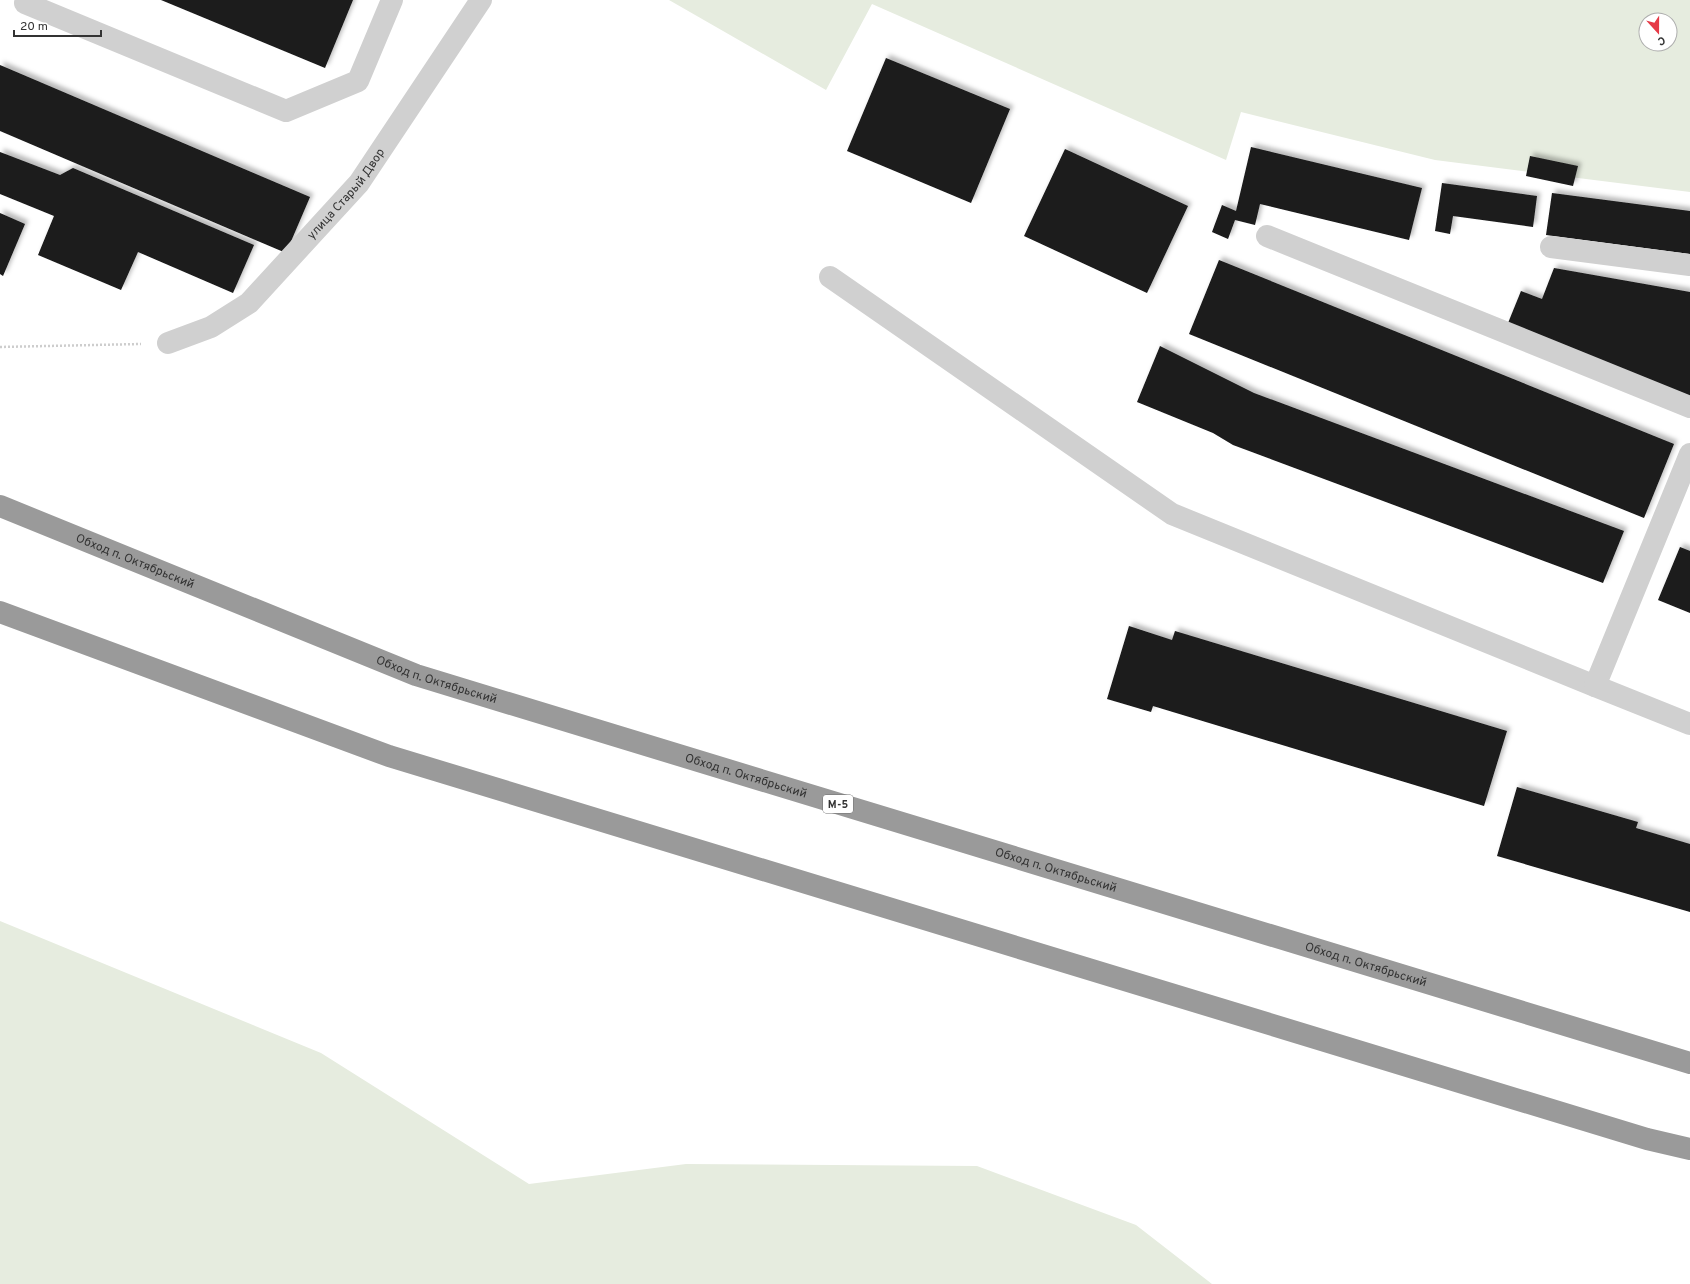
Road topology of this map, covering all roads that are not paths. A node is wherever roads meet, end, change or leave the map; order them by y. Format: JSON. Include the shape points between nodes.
{"nodes":[{"id":1,"x":392,"y":0,"type":"edge"},
{"id":2,"x":481,"y":0,"type":"edge"},
{"id":3,"x":25,"y":3,"type":"dead end"},
{"id":4,"x":1267,"y":236,"type":"dead end"},
{"id":5,"x":1551,"y":247,"type":"dead end"},
{"id":6,"x":1690,"y":265,"type":"edge"},
{"id":7,"x":830,"y":277,"type":"dead end"},
{"id":8,"x":168,"y":343,"type":"road end"},
{"id":9,"x":1690,"y":407,"type":"edge"},
{"id":10,"x":1690,"y":454,"type":"edge"},
{"id":11,"x":0,"y":506,"type":"edge"},
{"id":12,"x":0,"y":612,"type":"edge"},
{"id":13,"x":1596,"y":686,"type":"junction"},
{"id":14,"x":1690,"y":724,"type":"edge"},
{"id":15,"x":1690,"y":1063,"type":"edge"},
{"id":16,"x":1690,"y":1149,"type":"edge"}],
"edges":[{"from":1,"to":3,"type":"street","via":[[358,82],[286,111]]},
{"from":2,"to":8,"type":"street","name":"улица Старый Двор","via":[[359,183],[249,303],[211,326]]},
{"from":4,"to":9,"type":"street"},
{"from":5,"to":6,"type":"street"},
{"from":7,"to":13,"type":"street","via":[[1172,514]]},
{"from":10,"to":13,"type":"street"},
{"from":11,"to":15,"type":"highway","name":"Обход п. Октябрьский","number":"М-5","via":[[416,676]]},
{"from":12,"to":16,"type":"highway","via":[[389,756],[1647,1139]]},
{"from":13,"to":14,"type":"street"}]}
